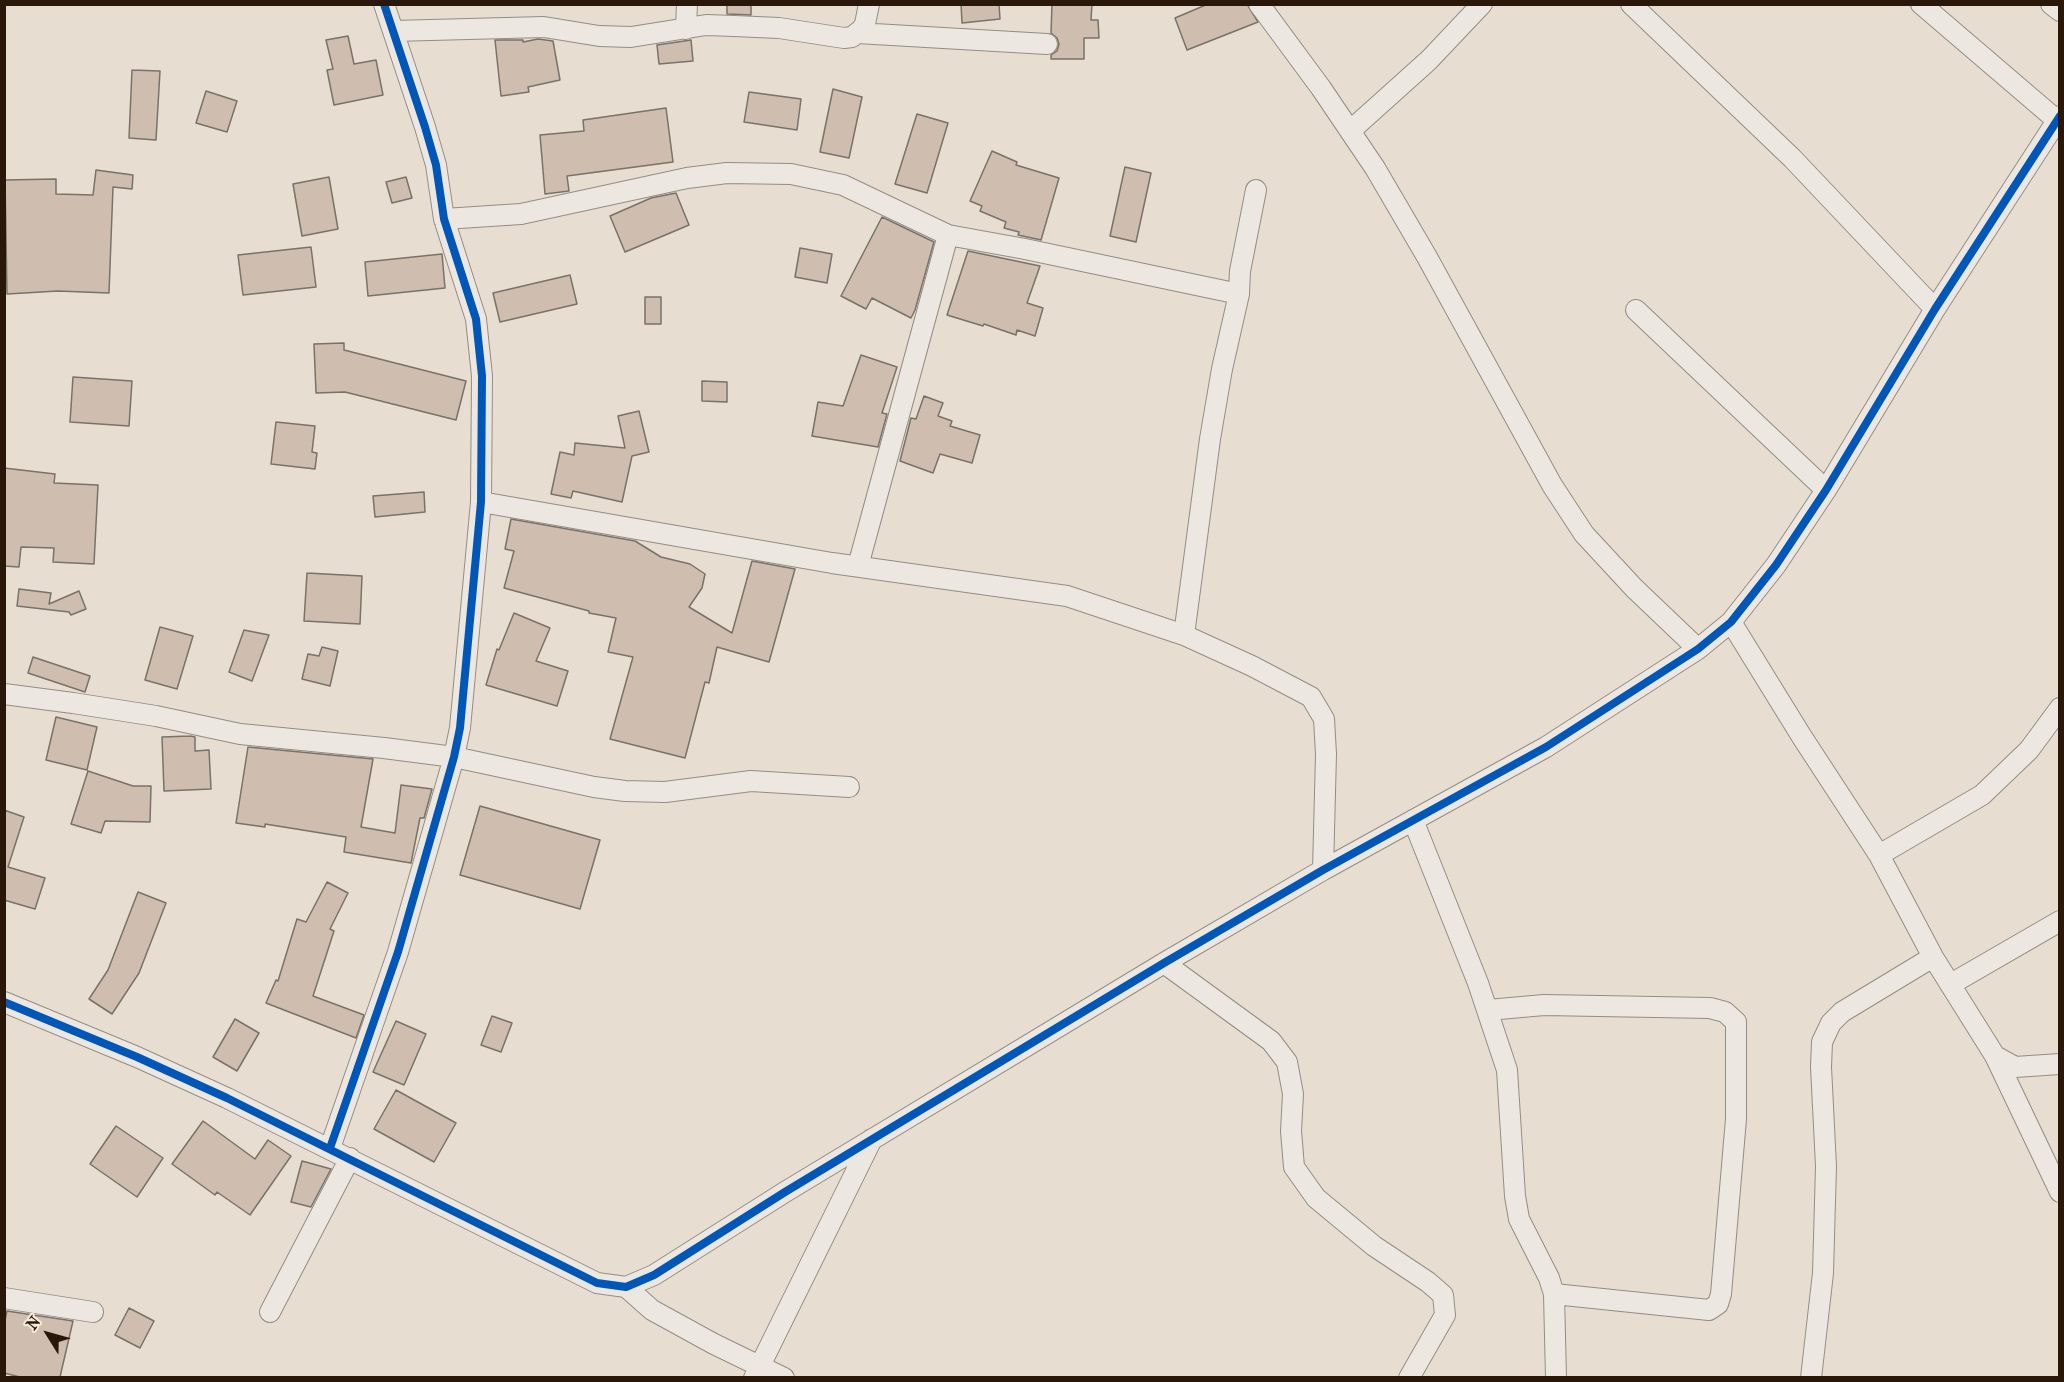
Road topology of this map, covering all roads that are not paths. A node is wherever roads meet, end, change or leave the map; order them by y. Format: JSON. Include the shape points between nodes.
{"nodes":[{"id":1,"x":384,"y":4,"type":"edge"},
{"id":2,"x":687,"y":4,"type":"edge"},
{"id":3,"x":869,"y":4,"type":"edge"},
{"id":4,"x":1259,"y":4,"type":"edge"},
{"id":5,"x":1482,"y":4,"type":"edge"},
{"id":6,"x":1631,"y":4,"type":"edge"},
{"id":7,"x":1921,"y":4,"type":"edge"},
{"id":8,"x":2051,"y":4,"type":"edge"},
{"id":9,"x":2060,"y":11,"type":"edge"},
{"id":10,"x":686,"y":29,"type":"junction"},
{"id":11,"x":393,"y":31,"type":"junction"},
{"id":12,"x":857,"y":33,"type":"junction"},
{"id":13,"x":1047,"y":44,"type":"dead end"},
{"id":14,"x":2059,"y":119,"type":"edge"},
{"id":15,"x":1350,"y":131,"type":"junction"},
{"id":16,"x":1256,"y":190,"type":"dead end"},
{"id":17,"x":444,"y":219,"type":"junction"},
{"id":18,"x":948,"y":235,"type":"junction"},
{"id":19,"x":1239,"y":294,"type":"junction"},
{"id":20,"x":1935,"y":309,"type":"junction"},
{"id":21,"x":1636,"y":310,"type":"dead end"},
{"id":22,"x":1826,"y":490,"type":"junction"},
{"id":23,"x":481,"y":502,"type":"junction"},
{"id":24,"x":858,"y":567,"type":"junction"},
{"id":25,"x":1731,"y":622,"type":"junction"},
{"id":26,"x":1184,"y":635,"type":"junction"},
{"id":27,"x":1698,"y":649,"type":"junction"},
{"id":28,"x":4,"y":694,"type":"edge"},
{"id":29,"x":2060,"y":708,"type":"edge"},
{"id":30,"x":454,"y":757,"type":"junction"},
{"id":31,"x":849,"y":787,"type":"dead end"},
{"id":32,"x":1413,"y":820,"type":"junction"},
{"id":33,"x":1879,"y":855,"type":"junction"},
{"id":34,"x":1323,"y":870,"type":"junction"},
{"id":35,"x":2060,"y":921,"type":"edge"},
{"id":36,"x":1933,"y":957,"type":"junction"},
{"id":37,"x":1164,"y":963,"type":"junction"},
{"id":38,"x":1951,"y":984,"type":"junction"},
{"id":39,"x":4,"y":1002,"type":"edge"},
{"id":40,"x":1488,"y":1010,"type":"junction"},
{"id":41,"x":1995,"y":1056,"type":"junction"},
{"id":42,"x":2060,"y":1064,"type":"edge"},
{"id":43,"x":872,"y":1139,"type":"junction"},
{"id":44,"x":330,"y":1148,"type":"junction"},
{"id":45,"x":350,"y":1158,"type":"junction"},
{"id":46,"x":2060,"y":1192,"type":"edge"},
{"id":47,"x":626,"y":1287,"type":"junction"},
{"id":48,"x":1554,"y":1294,"type":"junction"},
{"id":49,"x":4,"y":1298,"type":"edge"},
{"id":50,"x":93,"y":1312,"type":"dead end"},
{"id":51,"x":270,"y":1312,"type":"dead end"},
{"id":52,"x":757,"y":1372,"type":"edge"},
{"id":53,"x":784,"y":1377,"type":"edge"},
{"id":54,"x":1409,"y":1377,"type":"edge"},
{"id":55,"x":1556,"y":1377,"type":"edge"},
{"id":56,"x":1811,"y":1377,"type":"edge"}],
"edges":[{"from":1,"to":11,"type":"street"},
{"from":2,"to":10,"type":"street"},
{"from":3,"to":12,"type":"street","via":[[865,24]]},
{"from":4,"to":15,"type":"street"},
{"from":5,"to":15,"type":"street","via":[[1429,60]]},
{"from":6,"to":20,"type":"street","via":[[1792,158]]},
{"from":7,"to":14,"type":"street"},
{"from":8,"to":9,"type":"street"},
{"from":10,"to":11,"type":"street","via":[[631,37],[544,27]]},
{"from":10,"to":12,"type":"street","via":[[706,25],[779,28],[844,38]]},
{"from":11,"to":17,"type":"street","via":[[436,165]]},
{"from":12,"to":13,"type":"street"},
{"from":14,"to":20,"type":"street"},
{"from":15,"to":27,"type":"street","via":[[1427,257],[1552,485],[1584,534]]},
{"from":16,"to":19,"type":"street"},
{"from":17,"to":18,"type":"street","via":[[521,214],[687,178],[727,173],[791,174],[843,185]]},
{"from":17,"to":23,"type":"street","via":[[472,303],[479,338]]},
{"from":18,"to":19,"type":"street"},
{"from":18,"to":24,"type":"street"},
{"from":19,"to":26,"type":"street","via":[[1210,439]]},
{"from":20,"to":22,"type":"street"},
{"from":21,"to":22,"type":"street"},
{"from":22,"to":25,"type":"street","via":[[1776,565]]},
{"from":23,"to":24,"type":"street"},
{"from":23,"to":30,"type":"street"},
{"from":24,"to":26,"type":"street","via":[[1067,596]]},
{"from":25,"to":27,"type":"street"},
{"from":25,"to":33,"type":"street"},
{"from":26,"to":34,"type":"street","via":[[1311,697],[1320,712],[1326,754]]},
{"from":27,"to":32,"type":"street","via":[[1546,747]]},
{"from":28,"to":30,"type":"street","via":[[156,716],[240,734]]},
{"from":29,"to":33,"type":"street","via":[[2029,750],[1982,795]]},
{"from":30,"to":31,"type":"street","via":[[625,791],[665,792],[751,781]]},
{"from":30,"to":44,"type":"street","via":[[398,952]]},
{"from":32,"to":34,"type":"street"},
{"from":32,"to":40,"type":"street"},
{"from":33,"to":36,"type":"street"},
{"from":34,"to":37,"type":"street"},
{"from":35,"to":38,"type":"street"},
{"from":36,"to":38,"type":"street"},
{"from":36,"to":56,"type":"street","via":[[1842,1012],[1831,1023],[1822,1042],[1826,1166],[1823,1272]]},
{"from":37,"to":43,"type":"street"},
{"from":37,"to":54,"type":"street","via":[[1271,1041],[1287,1062],[1293,1094],[1294,1167],[1316,1198],[1443,1295],[1445,1315]]},
{"from":38,"to":41,"type":"street"},
{"from":39,"to":44,"type":"street","via":[[137,1057]]},
{"from":40,"to":48,"type":"street","via":[[1507,1070],[1518,1219]]},
{"from":40,"to":48,"type":"street","via":[[1544,1005],[1710,1008],[1725,1012],[1736,1022],[1736,1119],[1718,1304],[1710,1310]]},
{"from":41,"to":42,"type":"street","via":[[2015,1067]]},
{"from":41,"to":46,"type":"street"},
{"from":43,"to":47,"type":"street","via":[[654,1275]]},
{"from":43,"to":52,"type":"street"},
{"from":44,"to":45,"type":"street"},
{"from":45,"to":47,"type":"street","via":[[597,1283]]},
{"from":45,"to":51,"type":"street"},
{"from":47,"to":52,"type":"street","via":[[652,1310]]},
{"from":48,"to":55,"type":"street"},
{"from":49,"to":50,"type":"street"},
{"from":52,"to":53,"type":"street"}]}
